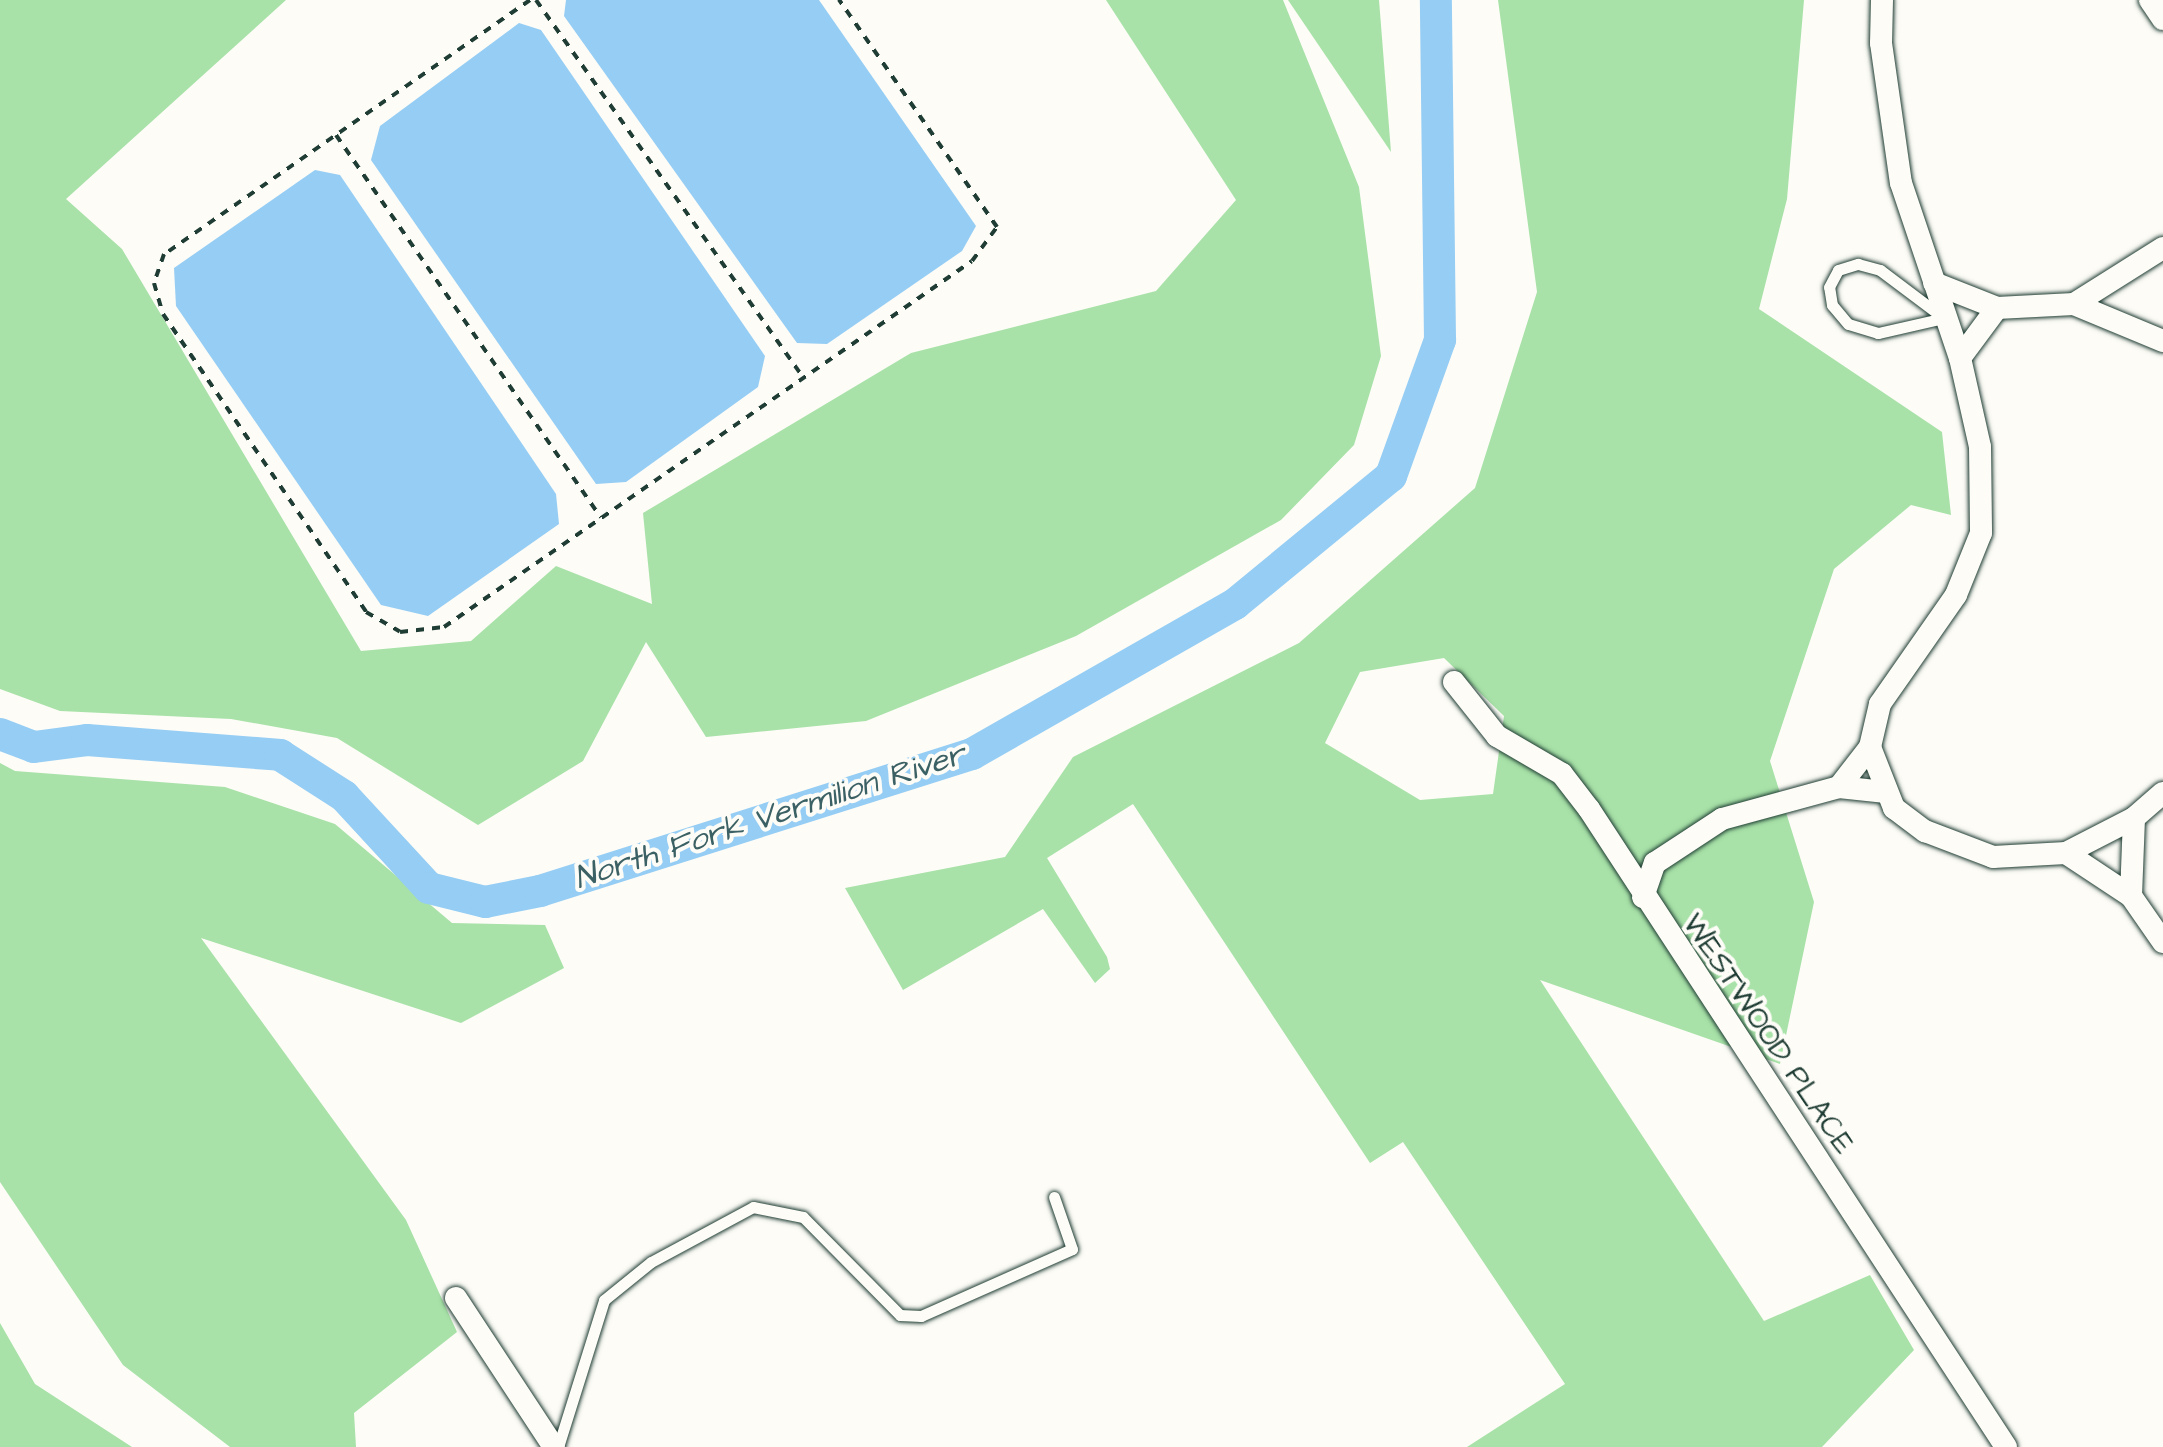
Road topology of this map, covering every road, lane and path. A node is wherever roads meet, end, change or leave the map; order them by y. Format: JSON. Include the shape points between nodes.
{"nodes":[{"id":1,"x":533,"y":0,"type":"edge"},
{"id":2,"x":838,"y":0,"type":"edge"},
{"id":3,"x":1882,"y":0,"type":"edge"},
{"id":4,"x":2150,"y":0,"type":"edge"},
{"id":5,"x":2163,"y":19,"type":"edge"},
{"id":6,"x":336,"y":134,"type":"junction"},
{"id":7,"x":2163,"y":248,"type":"edge"},
{"id":8,"x":1934,"y":283,"type":"junction"},
{"id":9,"x":2074,"y":304,"type":"junction"},
{"id":10,"x":1998,"y":308,"type":"junction"},
{"id":11,"x":1944,"y":318,"type":"junction"},
{"id":12,"x":2163,"y":342,"type":"edge"},
{"id":13,"x":1960,"y":358,"type":"junction"},
{"id":14,"x":804,"y":378,"type":"junction"},
{"id":15,"x":602,"y":517,"type":"junction"},
{"id":16,"x":1454,"y":682,"type":"dead end"},
{"id":17,"x":1870,"y":747,"type":"junction"},
{"id":18,"x":1839,"y":787,"type":"junction"},
{"id":19,"x":1884,"y":792,"type":"junction"},
{"id":20,"x":2163,"y":793,"type":"edge"},
{"id":21,"x":2134,"y":818,"type":"junction"},
{"id":22,"x":2066,"y":852,"type":"junction"},
{"id":23,"x":2131,"y":896,"type":"junction"},
{"id":24,"x":1643,"y":897,"type":"junction"},
{"id":25,"x":2163,"y":942,"type":"edge"},
{"id":26,"x":1054,"y":1197,"type":"dead end"},
{"id":27,"x":456,"y":1298,"type":"dead end"},
{"id":28,"x":556,"y":1447,"type":"edge"},
{"id":29,"x":2006,"y":1447,"type":"edge"}],
"edges":[{"from":1,"to":6,"type":"path"},
{"from":1,"to":14,"type":"path"},
{"from":2,"to":14,"type":"path","via":[[996,227],[972,261]]},
{"from":3,"to":8,"type":"street","via":[[1881,43],[1901,183]]},
{"from":4,"to":5,"type":"street"},
{"from":6,"to":15,"type":"path"},
{"from":6,"to":15,"type":"path","via":[[164,254],[154,283],[163,314],[366,612],[400,632],[444,627]]},
{"from":7,"to":9,"type":"street"},
{"from":8,"to":10,"type":"street"},
{"from":8,"to":11,"type":"street"},
{"from":9,"to":10,"type":"street"},
{"from":9,"to":12,"type":"street"},
{"from":10,"to":13,"type":"street"},
{"from":11,"to":11,"type":"lane","via":[[1880,270],[1858,264],[1838,270],[1829,287],[1832,305],[1848,324],[1878,334]]},
{"from":11,"to":13,"type":"street"},
{"from":13,"to":17,"type":"street","via":[[1980,447],[1981,533],[1956,595],[1880,704]]},
{"from":14,"to":15,"type":"path"},
{"from":16,"to":24,"type":"street","name":"WESTWOOD PLACE","via":[[1497,736],[1562,774]]},
{"from":17,"to":18,"type":"street"},
{"from":17,"to":19,"type":"street"},
{"from":18,"to":19,"type":"street"},
{"from":18,"to":24,"type":"street","via":[[1722,819],[1655,864]]},
{"from":19,"to":22,"type":"street","via":[[1924,831],[1993,857]]},
{"from":20,"to":21,"type":"street"},
{"from":21,"to":22,"type":"street"},
{"from":21,"to":23,"type":"street"},
{"from":22,"to":23,"type":"street"},
{"from":23,"to":25,"type":"street"},
{"from":24,"to":29,"type":"street","name":"WESTWOOD PLACE"},
{"from":26,"to":28,"type":"lane","via":[[1072,1249],[921,1316],[900,1316],[803,1217],[753,1207],[651,1262],[604,1300]]},
{"from":27,"to":28,"type":"street"}]}
